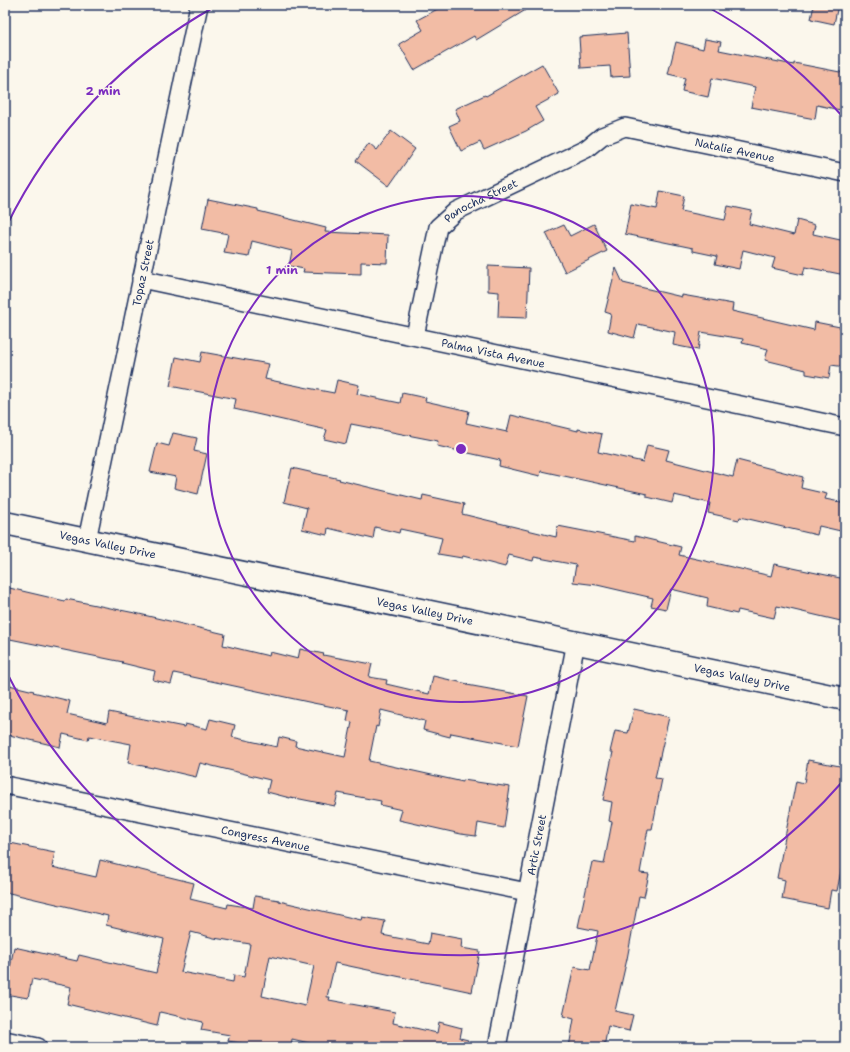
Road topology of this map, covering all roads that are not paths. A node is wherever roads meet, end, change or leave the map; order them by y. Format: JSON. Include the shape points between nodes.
{"nodes":[{"id":1,"x":199,"y":5,"type":"edge"},
{"id":2,"x":625,"y":127,"type":"joint"},
{"id":3,"x":845,"y":173,"type":"edge"},
{"id":4,"x":142,"y":279,"type":"junction"},
{"id":5,"x":415,"y":336,"type":"junction"},
{"id":6,"x":845,"y":427,"type":"edge"},
{"id":7,"x":5,"y":523,"type":"edge"},
{"id":8,"x":87,"y":540,"type":"junction"},
{"id":9,"x":576,"y":642,"type":"junction"},
{"id":10,"x":845,"y":699,"type":"edge"},
{"id":11,"x":5,"y":786,"type":"edge"},
{"id":12,"x":527,"y":892,"type":"junction"},
{"id":13,"x":5,"y":1040,"type":"edge"},
{"id":14,"x":38,"y":1047,"type":"edge"},
{"id":15,"x":497,"y":1047,"type":"edge"}],
"edges":[{"from":1,"to":4,"type":"street","name":"Topaz Street"},
{"from":2,"to":3,"type":"street","name":"Natalie Avenue"},
{"from":2,"to":5,"type":"street","name":"Panocha Street","via":[[602,136],[586,149],[456,211],[438,226]]},
{"from":4,"to":5,"type":"street","name":"Palma Vista Avenue"},
{"from":4,"to":8,"type":"street","name":"Topaz Street"},
{"from":5,"to":6,"type":"street","name":"Palma Vista Avenue"},
{"from":7,"to":8,"type":"street","name":"Vegas Valley Drive"},
{"from":8,"to":9,"type":"street","name":"Vegas Valley Drive"},
{"from":9,"to":10,"type":"street","name":"Vegas Valley Drive"},
{"from":9,"to":12,"type":"street","name":"Artic Street"},
{"from":11,"to":12,"type":"street","name":"Congress Avenue"},
{"from":12,"to":15,"type":"street","name":"Artic Street"},
{"from":13,"to":14,"type":"street"}]}
